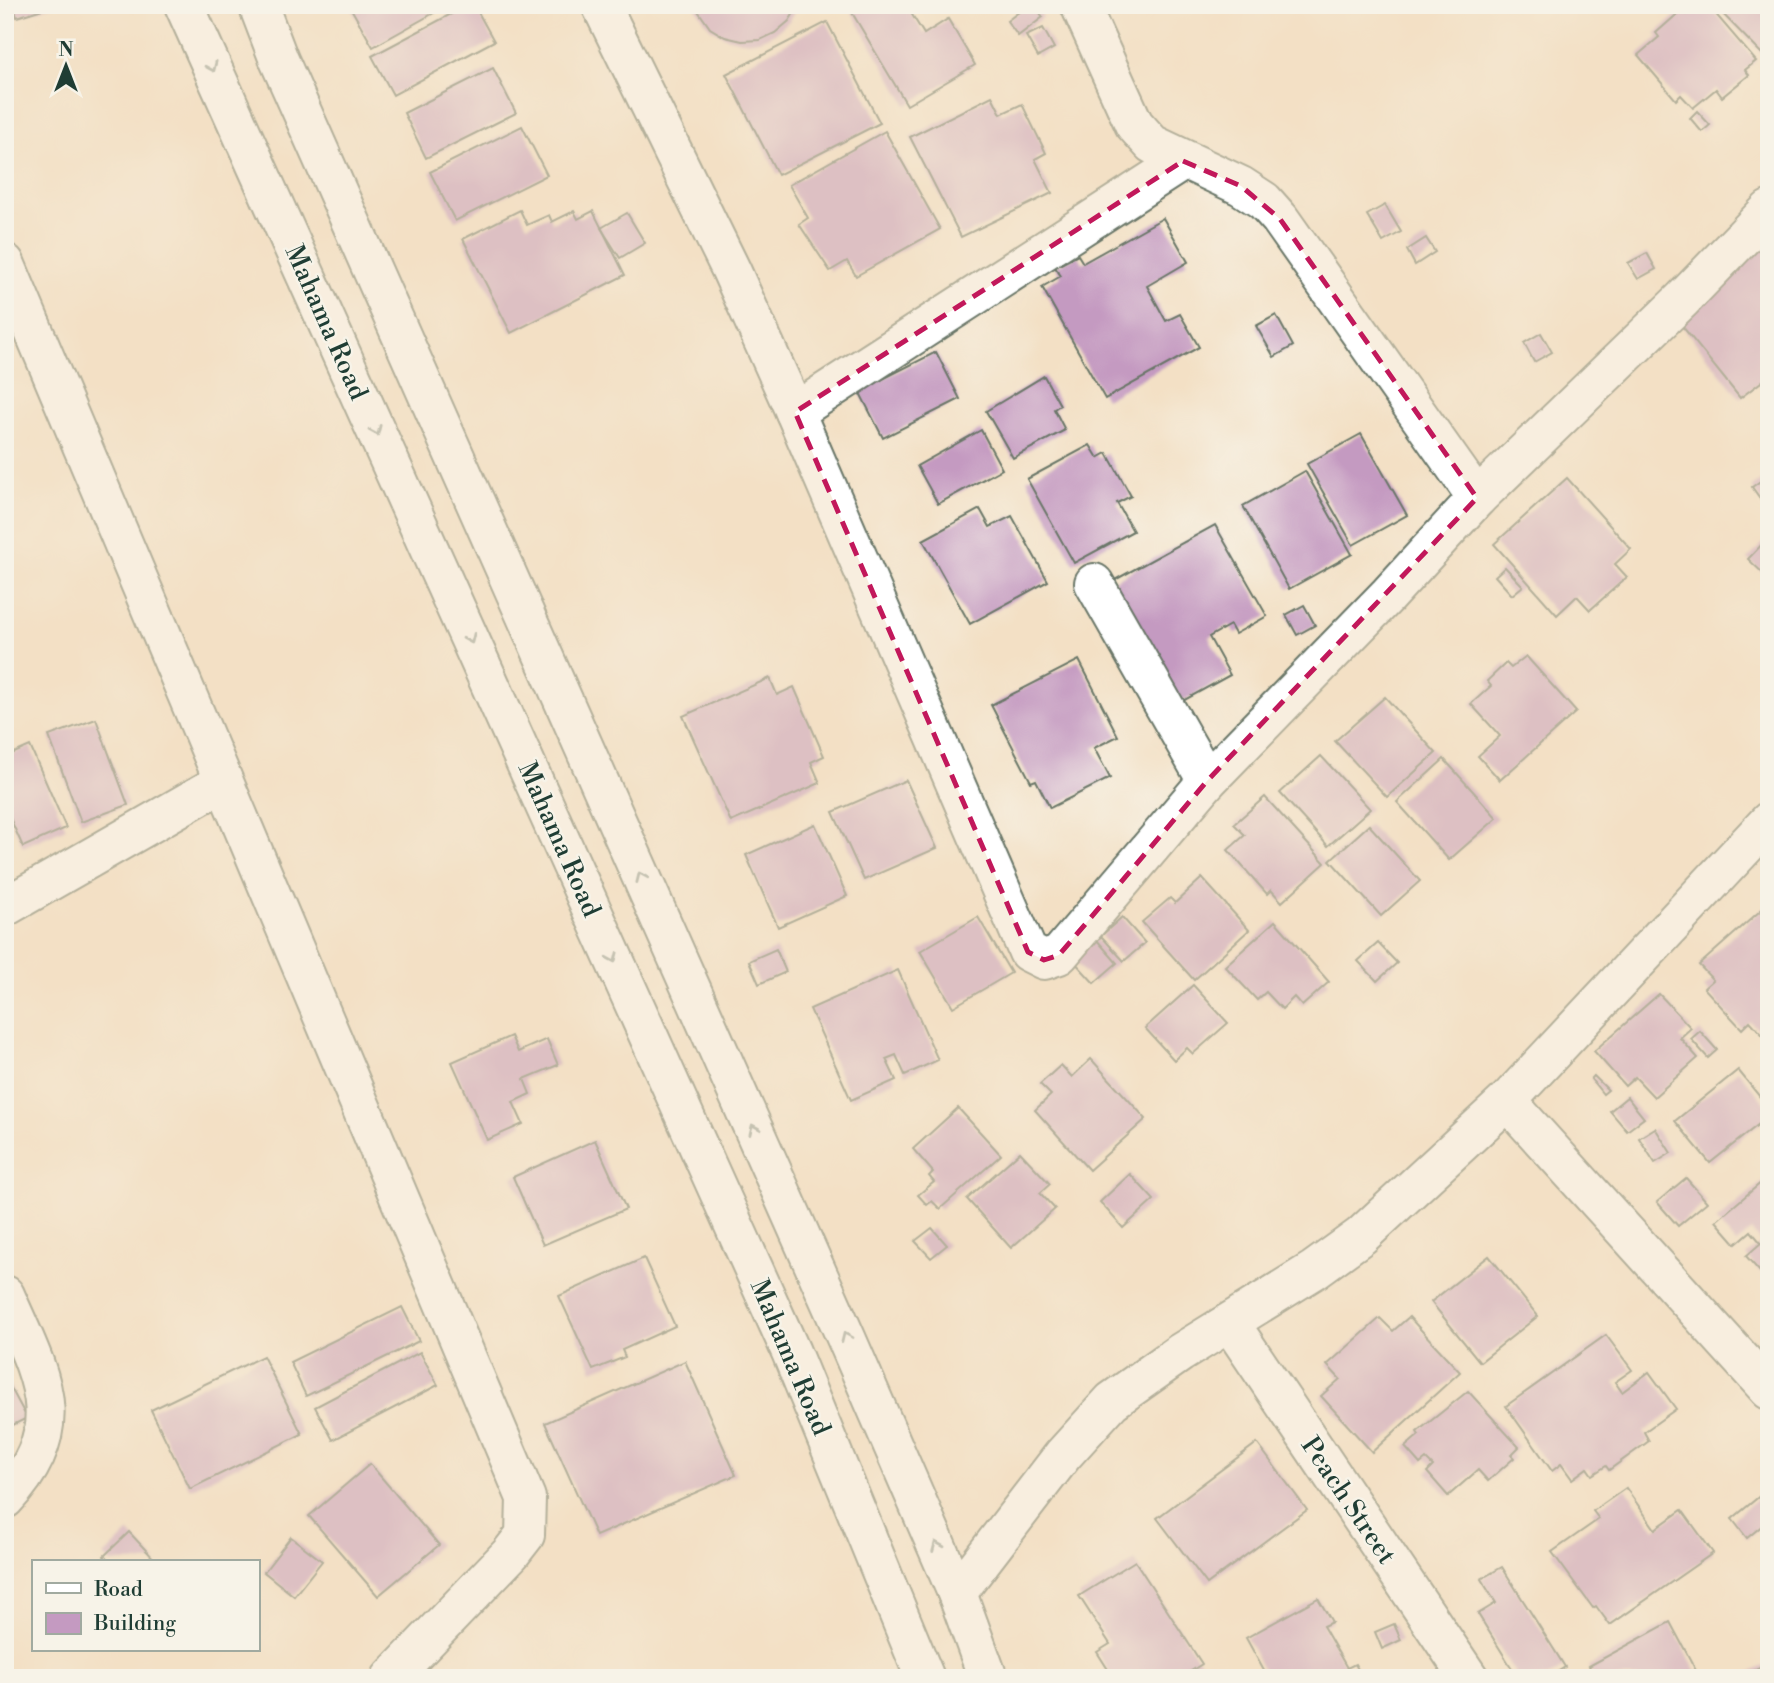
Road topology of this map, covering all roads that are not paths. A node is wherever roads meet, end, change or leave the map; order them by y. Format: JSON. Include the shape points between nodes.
{"nodes":[{"id":1,"x":184,"y":5,"type":"edge"},
{"id":2,"x":258,"y":5,"type":"edge"},
{"id":3,"x":601,"y":5,"type":"edge"},
{"id":4,"x":1080,"y":5,"type":"edge"},
{"id":5,"x":1183,"y":161,"type":"junction"},
{"id":6,"x":1769,"y":210,"type":"edge"},
{"id":7,"x":5,"y":263,"type":"edge"},
{"id":8,"x":795,"y":412,"type":"junction"},
{"id":9,"x":1476,"y":498,"type":"junction"},
{"id":10,"x":1094,"y":583,"type":"dead end"},
{"id":11,"x":223,"y":782,"type":"junction"},
{"id":12,"x":1207,"y":782,"type":"junction"},
{"id":13,"x":1769,"y":821,"type":"edge"},
{"id":14,"x":5,"y":907,"type":"edge"},
{"id":15,"x":1507,"y":1101,"type":"junction"},
{"id":16,"x":5,"y":1294,"type":"edge"},
{"id":17,"x":1230,"y":1323,"type":"junction"},
{"id":18,"x":1769,"y":1390,"type":"edge"},
{"id":19,"x":5,"y":1499,"type":"edge"},
{"id":20,"x":957,"y":1593,"type":"junction"},
{"id":21,"x":391,"y":1678,"type":"edge"},
{"id":22,"x":925,"y":1678,"type":"edge"},
{"id":23,"x":988,"y":1678,"type":"edge"},
{"id":24,"x":1469,"y":1678,"type":"edge"}],
"edges":[{"from":1,"to":22,"type":"street","name":"Mahama Road","one_way":true,"via":[[786,1339]]},
{"from":20,"to":2,"type":"street","one_way":true,"via":[[284,73]]},
{"from":3,"to":8,"type":"street"},
{"from":4,"to":5,"type":"street","via":[[1134,124],[1152,144]]},
{"from":5,"to":8,"type":"street"},
{"from":5,"to":9,"type":"street","via":[[1241,186],[1280,219]]},
{"from":6,"to":9,"type":"street"},
{"from":7,"to":11,"type":"street"},
{"from":8,"to":12,"type":"street","via":[[1028,952],[1044,960],[1059,955]]},
{"from":9,"to":12,"type":"street"},
{"from":10,"to":12,"type":"street"},
{"from":11,"to":14,"type":"street"},
{"from":11,"to":21,"type":"street","via":[[526,1498],[525,1535]]},
{"from":13,"to":15,"type":"street"},
{"from":15,"to":17,"type":"street","via":[[1360,1236]]},
{"from":15,"to":18,"type":"street"},
{"from":16,"to":19,"type":"street","via":[[46,1396],[46,1428],[20,1483]]},
{"from":17,"to":20,"type":"street","via":[[1112,1401],[1063,1455]]},
{"from":17,"to":24,"type":"street","name":"Peach Street"},
{"from":20,"to":23,"type":"street"}]}
